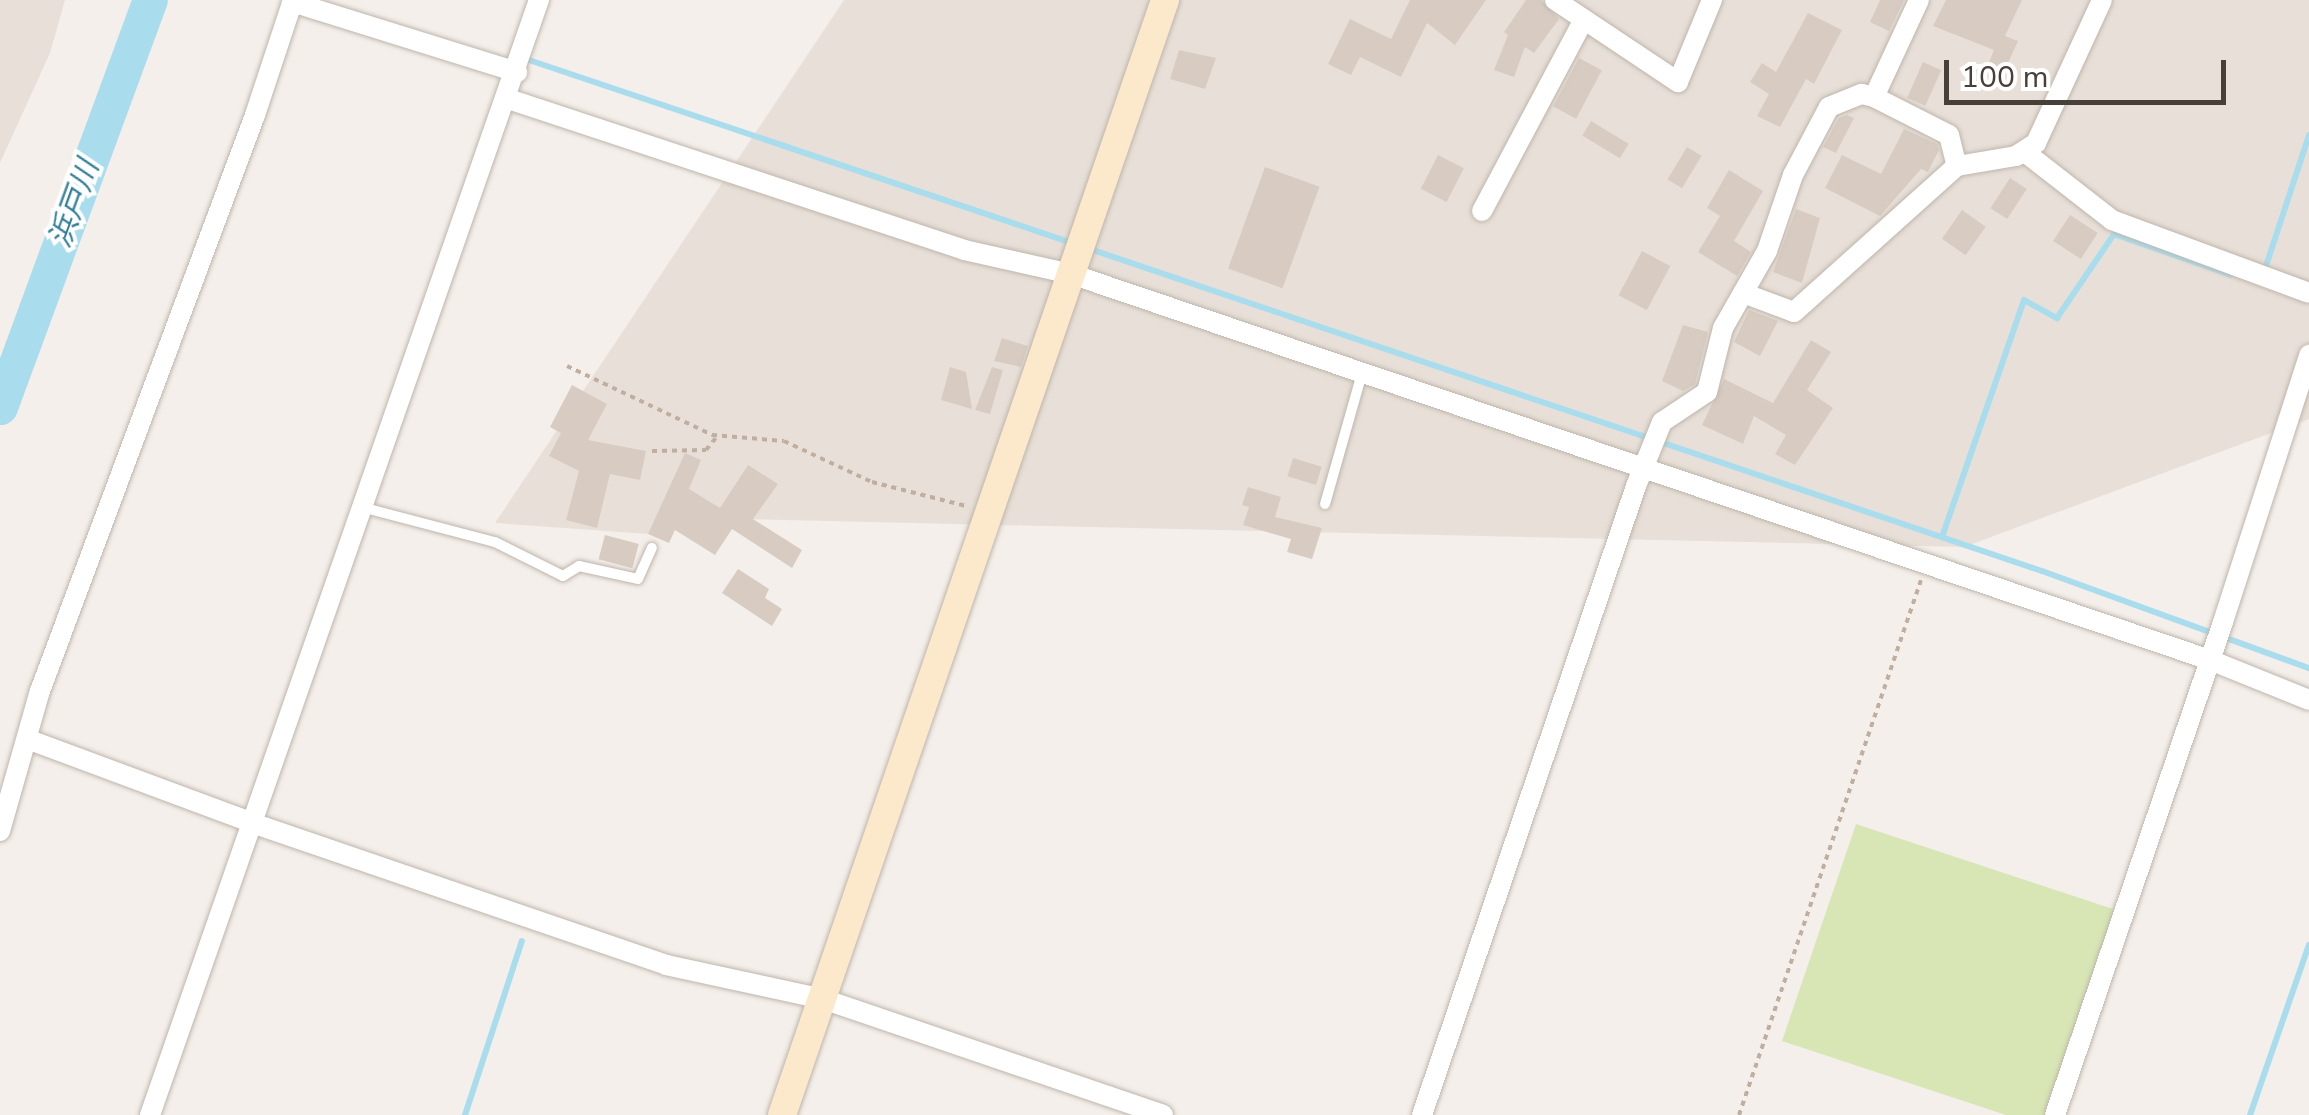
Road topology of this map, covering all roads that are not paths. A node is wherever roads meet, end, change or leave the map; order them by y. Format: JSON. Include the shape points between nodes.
{"nodes":[{"id":1,"x":540,"y":0,"type":"edge"},
{"id":2,"x":1165,"y":0,"type":"edge"},
{"id":3,"x":1555,"y":0,"type":"edge"},
{"id":4,"x":1712,"y":0,"type":"edge"},
{"id":5,"x":1919,"y":0,"type":"edge"},
{"id":6,"x":2102,"y":0,"type":"edge"},
{"id":7,"x":293,"y":1,"type":"edge"},
{"id":8,"x":1584,"y":19,"type":"junction"},
{"id":9,"x":512,"y":86,"type":"junction"},
{"id":10,"x":1874,"y":97,"type":"junction"},
{"id":11,"x":2026,"y":153,"type":"junction"},
{"id":12,"x":1957,"y":166,"type":"junction"},
{"id":13,"x":1482,"y":211,"type":"dead end"},
{"id":14,"x":1074,"y":268,"type":"junction"},
{"id":15,"x":1742,"y":293,"type":"junction"},
{"id":16,"x":2309,"y":293,"type":"edge"},
{"id":17,"x":2309,"y":354,"type":"edge"},
{"id":18,"x":1362,"y":372,"type":"junction"},
{"id":19,"x":1646,"y":463,"type":"junction"},
{"id":20,"x":1325,"y":504,"type":"dead end"},
{"id":21,"x":365,"y":508,"type":"junction"},
{"id":22,"x":652,"y":548,"type":"dead end"},
{"id":23,"x":2211,"y":656,"type":"junction"},
{"id":24,"x":2309,"y":700,"type":"edge"},
{"id":25,"x":27,"y":738,"type":"junction"},
{"id":26,"x":255,"y":824,"type":"junction"},
{"id":27,"x":0,"y":831,"type":"edge"},
{"id":28,"x":823,"y":1000,"type":"junction"},
{"id":29,"x":150,"y":1115,"type":"edge"},
{"id":30,"x":782,"y":1115,"type":"edge"},
{"id":31,"x":1163,"y":1115,"type":"edge"},
{"id":32,"x":1422,"y":1115,"type":"edge"},
{"id":33,"x":2055,"y":1115,"type":"edge"}],
"edges":[{"from":1,"to":9,"type":"street"},
{"from":2,"to":14,"type":"street"},
{"from":3,"to":8,"type":"street"},
{"from":4,"to":8,"type":"street","via":[[1678,82]]},
{"from":5,"to":10,"type":"street"},
{"from":6,"to":11,"type":"street"},
{"from":7,"to":9,"type":"street"},
{"from":7,"to":25,"type":"street"},
{"from":8,"to":13,"type":"street"},
{"from":9,"to":14,"type":"street","via":[[964,250]]},
{"from":9,"to":21,"type":"street"},
{"from":10,"to":12,"type":"street","via":[[1949,135]]},
{"from":10,"to":15,"type":"street","via":[[1862,94],[1824,109],[1767,250]]},
{"from":11,"to":12,"type":"street"},
{"from":11,"to":16,"type":"street","via":[[2112,220]]},
{"from":12,"to":15,"type":"street","via":[[1794,312]]},
{"from":14,"to":18,"type":"street"},
{"from":14,"to":28,"type":"street"},
{"from":15,"to":19,"type":"street","via":[[1706,392],[1662,422]]},
{"from":17,"to":23,"type":"street"},
{"from":18,"to":19,"type":"street"},
{"from":18,"to":20,"type":"lane"},
{"from":19,"to":23,"type":"street"},
{"from":19,"to":32,"type":"street"},
{"from":21,"to":22,"type":"lane","via":[[495,542],[562,576],[579,566],[638,578]]},
{"from":21,"to":26,"type":"street"},
{"from":23,"to":24,"type":"street"},
{"from":23,"to":33,"type":"street"},
{"from":25,"to":26,"type":"street"},
{"from":25,"to":27,"type":"street"},
{"from":26,"to":28,"type":"street","via":[[666,965]]},
{"from":26,"to":29,"type":"street"},
{"from":28,"to":30,"type":"street"},
{"from":28,"to":31,"type":"street"}]}
